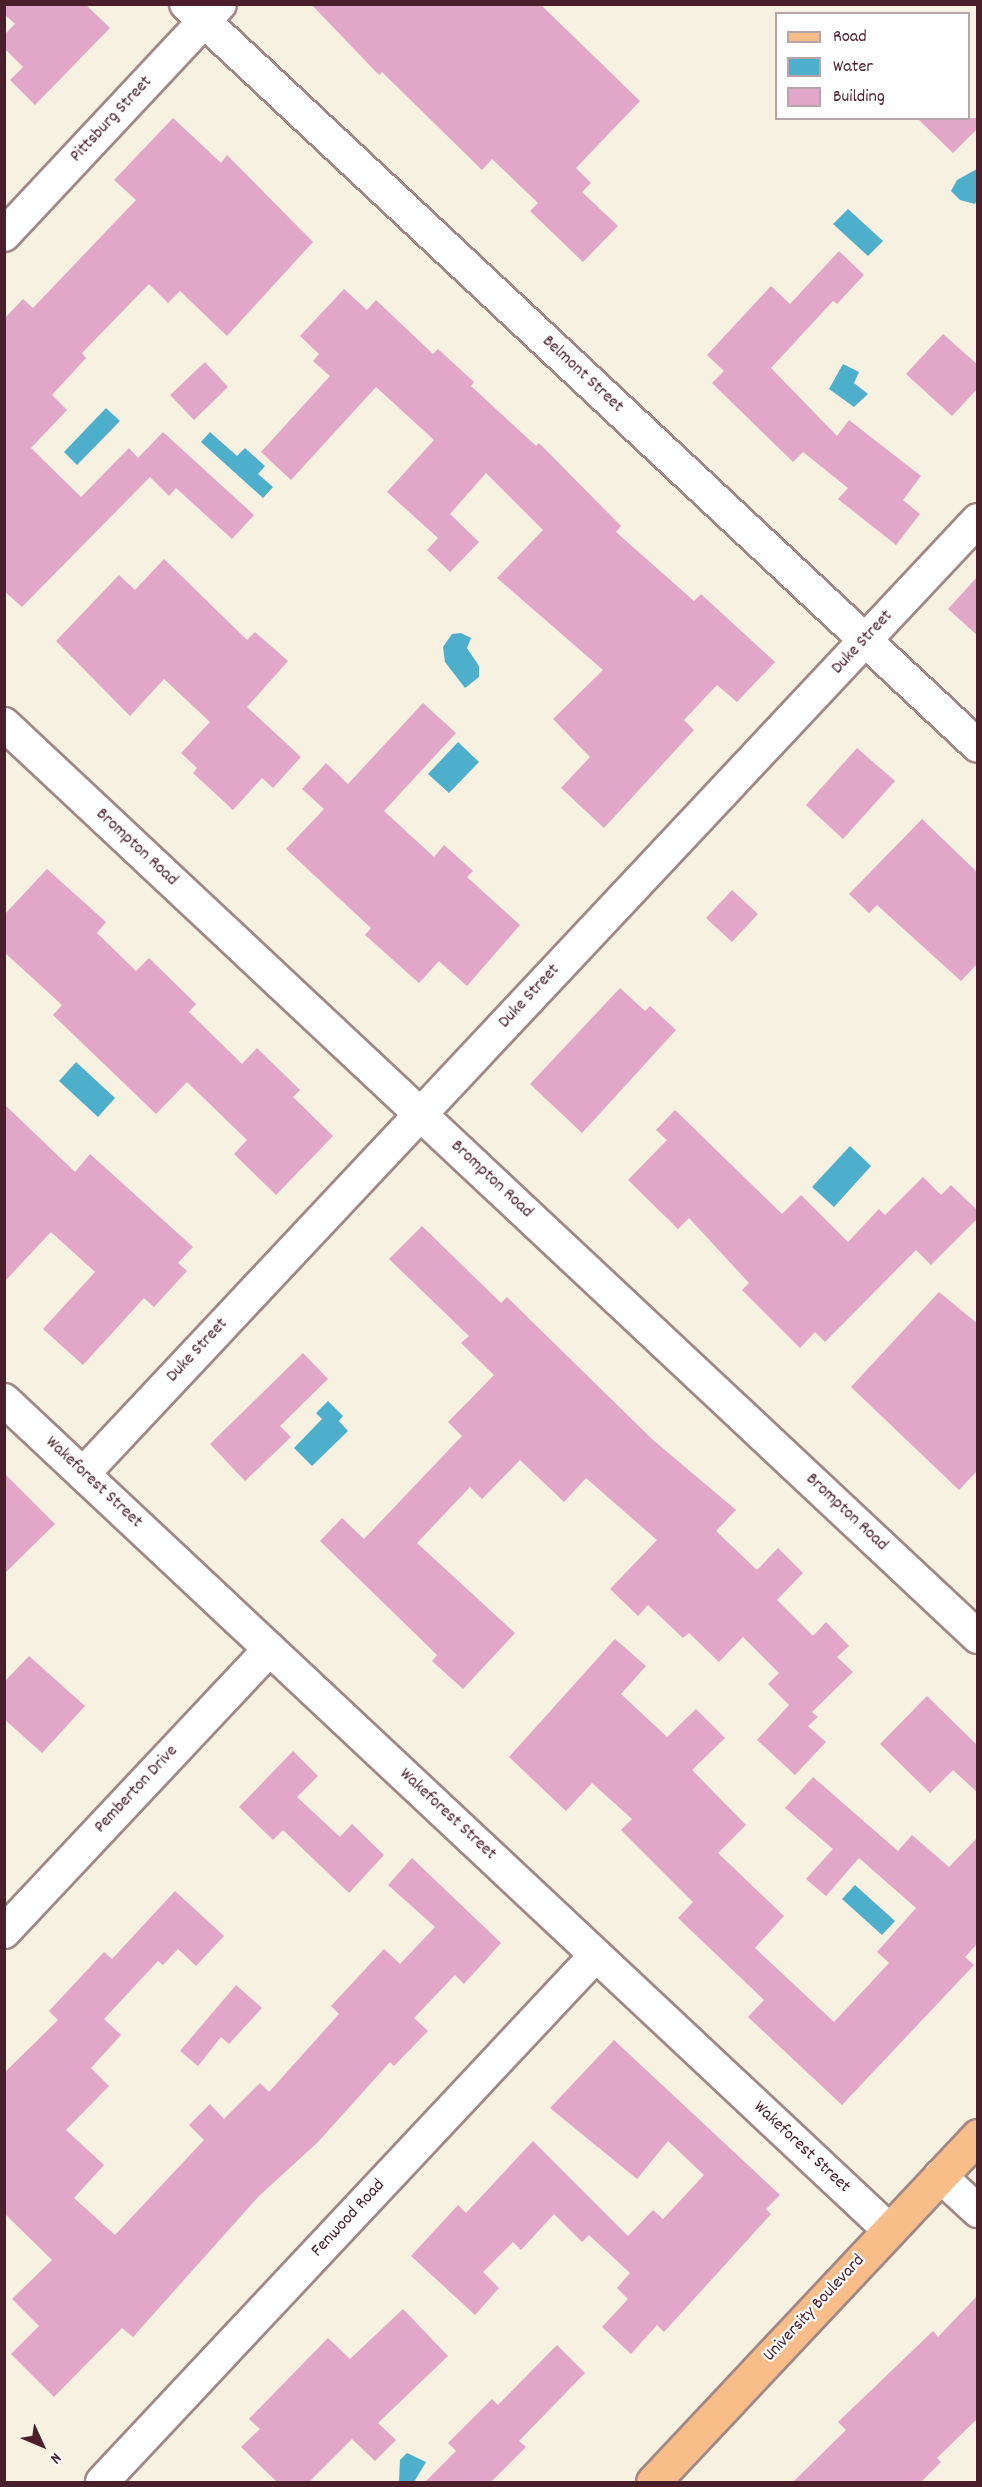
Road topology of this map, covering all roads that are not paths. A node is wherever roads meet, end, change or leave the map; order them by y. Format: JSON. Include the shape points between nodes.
{"nodes":[{"id":1,"x":204,"y":10,"type":"edge"},
{"id":2,"x":4,"y":235,"type":"edge"},
{"id":3,"x":978,"y":520,"type":"edge"},
{"id":4,"x":865,"y":640,"type":"junction"},
{"id":5,"x":4,"y":724,"type":"edge"},
{"id":6,"x":978,"y":746,"type":"edge"},
{"id":7,"x":420,"y":1114,"type":"junction"},
{"id":8,"x":4,"y":1400,"type":"edge"},
{"id":9,"x":83,"y":1474,"type":"junction"},
{"id":10,"x":978,"y":1637,"type":"edge"},
{"id":11,"x":270,"y":1649,"type":"junction"},
{"id":12,"x":4,"y":1932,"type":"edge"},
{"id":13,"x":596,"y":1955,"type":"junction"},
{"id":14,"x":976,"y":2140,"type":"edge"},
{"id":15,"x":940,"y":2176,"type":"junction"},
{"id":16,"x":978,"y":2211,"type":"edge"},
{"id":17,"x":890,"y":2230,"type":"junction"},
{"id":18,"x":102,"y":2482,"type":"edge"},
{"id":19,"x":653,"y":2482,"type":"edge"}],
"edges":[{"from":1,"to":2,"type":"street","name":"Pittsburg Street"},
{"from":1,"to":4,"type":"street","name":"Belmont Street"},
{"from":3,"to":4,"type":"street","name":"Duke Street"},
{"from":4,"to":6,"type":"street","name":"Belmont Street"},
{"from":4,"to":7,"type":"street","name":"Duke Street"},
{"from":5,"to":7,"type":"street","name":"Brompton Road"},
{"from":7,"to":9,"type":"street","name":"Duke Street"},
{"from":7,"to":10,"type":"street","name":"Brompton Road"},
{"from":8,"to":9,"type":"street","name":"Wakeforest Street"},
{"from":9,"to":11,"type":"street","name":"Wakeforest Street"},
{"from":11,"to":12,"type":"street","name":"Pemberton Drive"},
{"from":11,"to":13,"type":"street","name":"Wakeforest Street"},
{"from":13,"to":17,"type":"street","name":"Wakeforest Street"},
{"from":13,"to":18,"type":"street","name":"Fenwood Road"},
{"from":14,"to":15,"type":"main road","name":"University Boulevard"},
{"from":15,"to":16,"type":"street"},
{"from":15,"to":17,"type":"main road","name":"University Boulevard"},
{"from":17,"to":19,"type":"main road","name":"University Boulevard"}]}
